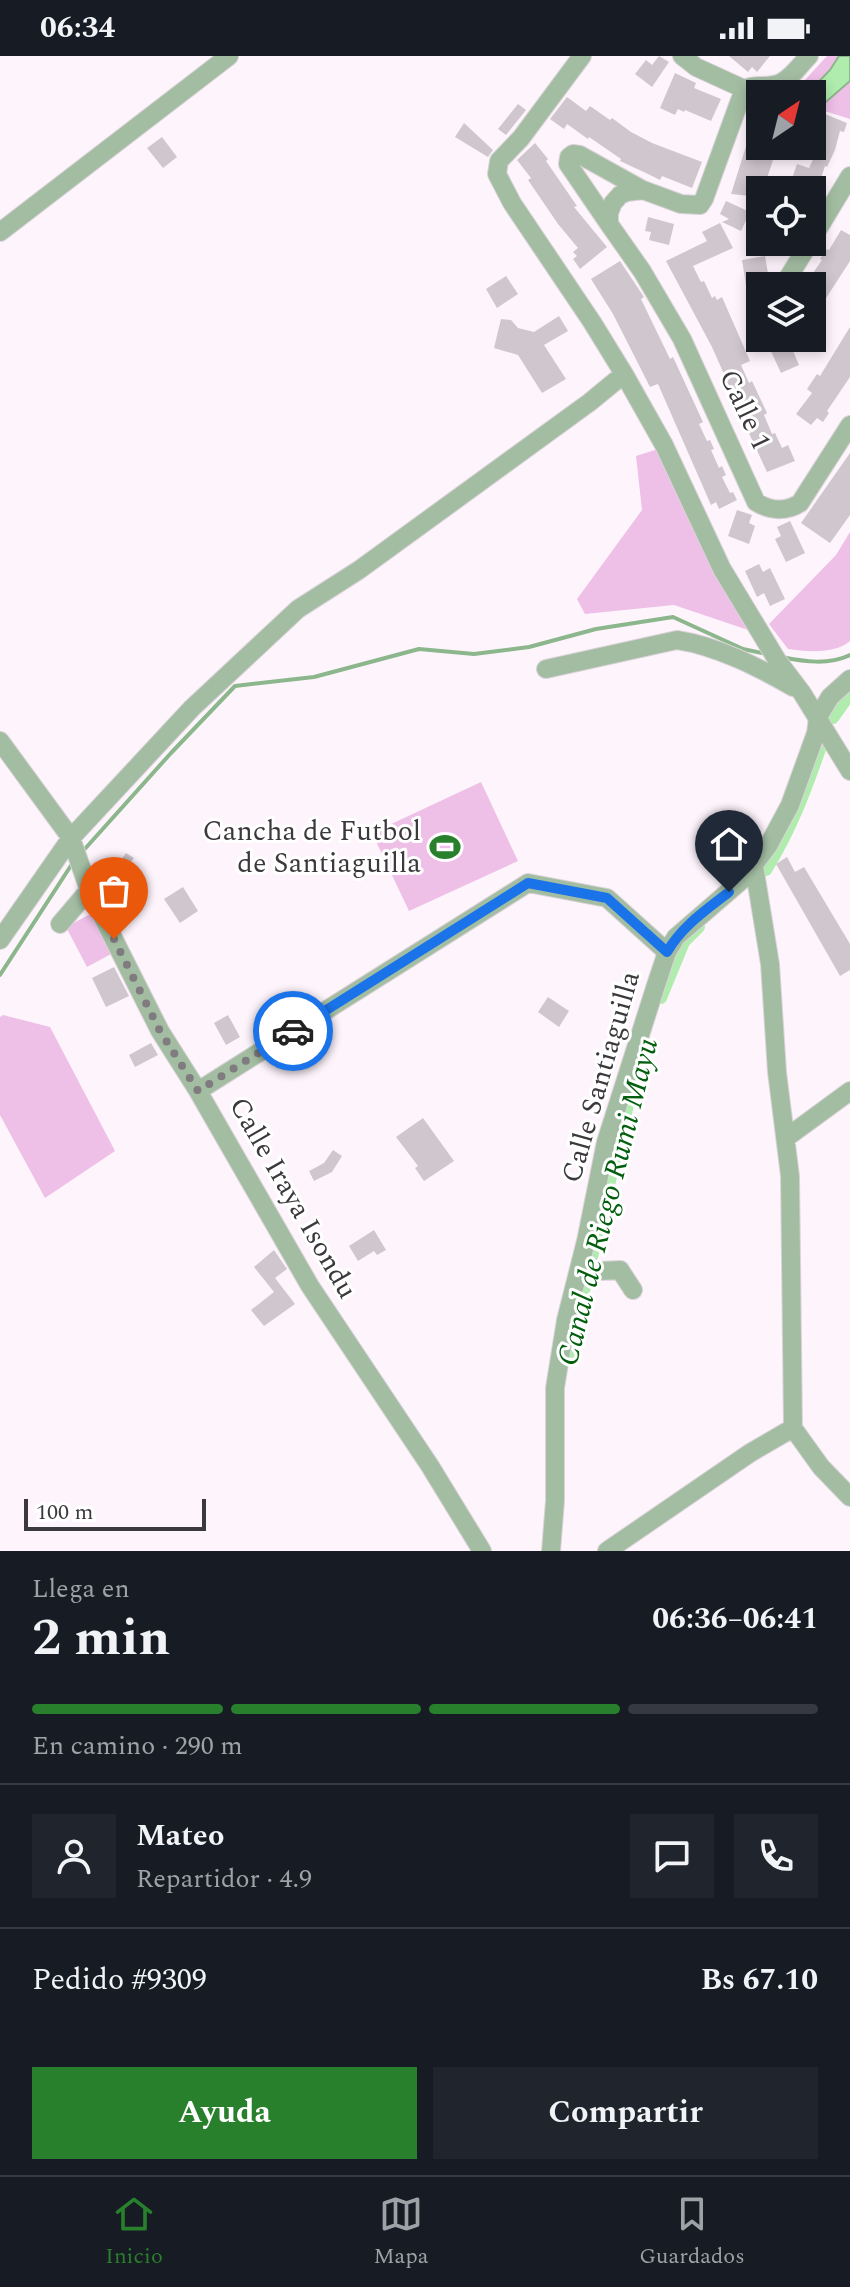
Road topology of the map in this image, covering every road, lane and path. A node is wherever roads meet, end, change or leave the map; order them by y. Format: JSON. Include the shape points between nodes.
{"nodes":[{"id":1,"x":229,"y":56,"type":"edge"},
{"id":2,"x":582,"y":56,"type":"edge"},
{"id":3,"x":682,"y":56,"type":"edge"},
{"id":4,"x":809,"y":56,"type":"edge"},
{"id":5,"x":744,"y":89,"type":"junction"},
{"id":6,"x":850,"y":176,"type":"edge"},
{"id":7,"x":643,"y":190,"type":"junction"},
{"id":8,"x":833,"y":204,"type":"junction"},
{"id":9,"x":850,"y":214,"type":"edge"},
{"id":10,"x":826,"y":215,"type":"edge"},
{"id":11,"x":609,"y":224,"type":"junction"},
{"id":12,"x":0,"y":232,"type":"edge"},
{"id":13,"x":624,"y":374,"type":"junction"},
{"id":14,"x":850,"y":425,"type":"edge"},
{"id":15,"x":546,"y":669,"type":"dead end"},
{"id":16,"x":850,"y":679,"type":"edge"},
{"id":17,"x":802,"y":693,"type":"junction"},
{"id":18,"x":818,"y":717,"type":"junction"},
{"id":19,"x":0,"y":741,"type":"edge"},
{"id":20,"x":850,"y":771,"type":"edge"},
{"id":21,"x":75,"y":852,"type":"junction"},
{"id":22,"x":754,"y":866,"type":"junction"},
{"id":23,"x":89,"y":890,"type":"junction"},
{"id":24,"x":60,"y":924,"type":"dead end"},
{"id":25,"x":0,"y":940,"type":"edge"},
{"id":26,"x":667,"y":952,"type":"junction"},
{"id":27,"x":198,"y":1091,"type":"junction"},
{"id":28,"x":850,"y":1091,"type":"edge"},
{"id":29,"x":786,"y":1138,"type":"junction"},
{"id":30,"x":581,"y":1262,"type":"junction"},
{"id":31,"x":633,"y":1290,"type":"dead end"},
{"id":32,"x":793,"y":1428,"type":"junction"},
{"id":33,"x":850,"y":1497,"type":"edge"},
{"id":34,"x":482,"y":1551,"type":"edge"},
{"id":35,"x":551,"y":1551,"type":"edge"},
{"id":36,"x":607,"y":1551,"type":"edge"}],
"edges":[{"from":1,"to":12,"type":"street"},
{"from":2,"to":13,"type":"street","via":[[499,161],[497,174]]},
{"from":3,"to":5,"type":"street"},
{"from":4,"to":5,"type":"street","via":[[777,85]]},
{"from":5,"to":7,"type":"street","name":"Calle 1","via":[[700,205]]},
{"from":6,"to":8,"type":"street"},
{"from":7,"to":11,"type":"street","via":[[620,195]]},
{"from":7,"to":11,"type":"street","name":"Calle 1","via":[[580,155],[569,157],[568,164]]},
{"from":8,"to":9,"type":"street"},
{"from":8,"to":10,"type":"street"},
{"from":11,"to":14,"type":"street","name":"Calle 1","via":[[682,339],[756,502],[778,509],[800,503]]},
{"from":13,"to":17,"type":"street","via":[[722,569]]},
{"from":13,"to":21,"type":"street","via":[[359,570],[298,609],[192,708]]},
{"from":15,"to":17,"type":"street","via":[[677,640],[754,666]]},
{"from":16,"to":18,"type":"street","name":"Calle Santiaguilla"},
{"from":17,"to":18,"type":"street"},
{"from":18,"to":20,"type":"street"},
{"from":18,"to":22,"type":"street","name":"Calle Santiaguilla","via":[[790,805]]},
{"from":19,"to":21,"type":"street","name":"Calle Iraya Isondu"},
{"from":21,"to":23,"type":"street","name":"Calle Iraya Isondu"},
{"from":21,"to":25,"type":"street"},
{"from":22,"to":26,"type":"street","name":"Calle Santiaguilla","via":[[687,926]]},
{"from":22,"to":29,"type":"street","via":[[770,964]]},
{"from":23,"to":24,"type":"street"},
{"from":23,"to":27,"type":"street","name":"Calle Iraya Isondu","via":[[160,1031]]},
{"from":26,"to":27,"type":"street","via":[[607,898],[528,883]]},
{"from":26,"to":30,"type":"street","name":"Calle Santiaguilla","via":[[617,1102]]},
{"from":27,"to":34,"type":"street","name":"Calle Iraya Isondu","via":[[310,1286]]},
{"from":28,"to":29,"type":"street"},
{"from":29,"to":32,"type":"street"},
{"from":30,"to":31,"type":"street","via":[[600,1271],[620,1270]]},
{"from":30,"to":35,"type":"street","name":"Calle Santiaguilla","via":[[555,1388]]},
{"from":32,"to":33,"type":"street"},
{"from":32,"to":36,"type":"street"}]}
